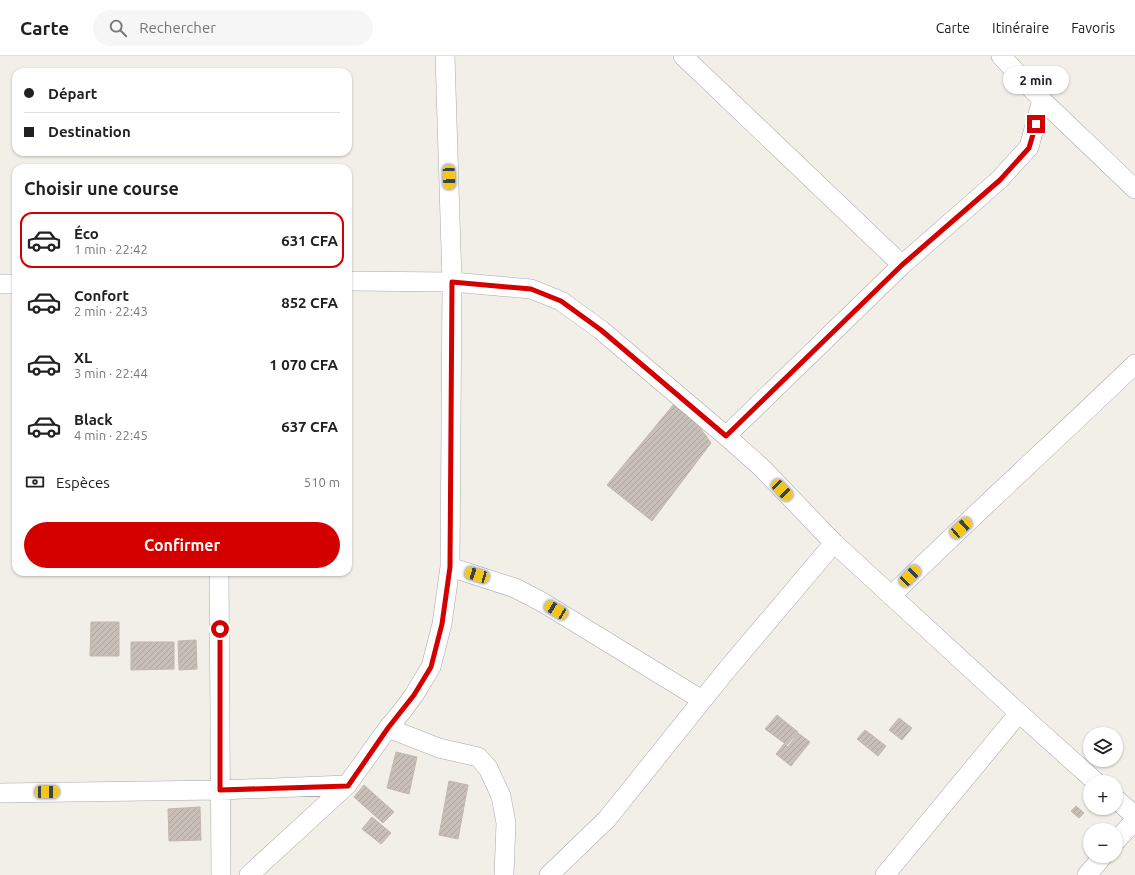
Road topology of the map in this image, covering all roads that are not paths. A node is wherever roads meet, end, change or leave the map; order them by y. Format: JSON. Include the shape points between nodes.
{"nodes":[{"id":1,"x":445,"y":56,"type":"edge"},
{"id":2,"x":683,"y":56,"type":"edge"},
{"id":3,"x":1001,"y":56,"type":"edge"},
{"id":4,"x":1042,"y":100,"type":"junction"},
{"id":5,"x":1135,"y":189,"type":"edge"},
{"id":6,"x":902,"y":265,"type":"junction"},
{"id":7,"x":352,"y":281,"type":"edge"},
{"id":8,"x":452,"y":282,"type":"junction"},
{"id":9,"x":0,"y":284,"type":"edge"},
{"id":10,"x":12,"y":284,"type":"edge"},
{"id":11,"x":1135,"y":364,"type":"edge"},
{"id":12,"x":726,"y":436,"type":"junction"},
{"id":13,"x":834,"y":543,"type":"junction"},
{"id":14,"x":450,"y":567,"type":"junction"},
{"id":15,"x":219,"y":576,"type":"edge"},
{"id":16,"x":891,"y":596,"type":"junction"},
{"id":17,"x":702,"y":700,"type":"junction"},
{"id":18,"x":1019,"y":713,"type":"junction"},
{"id":19,"x":388,"y":728,"type":"junction"},
{"id":20,"x":1088,"y":775,"type":"edge"},
{"id":21,"x":348,"y":786,"type":"junction"},
{"id":22,"x":220,"y":790,"type":"junction"},
{"id":23,"x":0,"y":793,"type":"edge"},
{"id":24,"x":1123,"y":806,"type":"edge"},
{"id":25,"x":1135,"y":816,"type":"edge"},
{"id":26,"x":1135,"y":820,"type":"edge"},
{"id":27,"x":1123,"y":833,"type":"edge"},
{"id":28,"x":1097,"y":863,"type":"edge"},
{"id":29,"x":221,"y":875,"type":"edge"},
{"id":30,"x":249,"y":875,"type":"edge"},
{"id":31,"x":504,"y":875,"type":"edge"},
{"id":32,"x":549,"y":875,"type":"edge"},
{"id":33,"x":885,"y":875,"type":"edge"},
{"id":34,"x":1087,"y":875,"type":"edge"}],
"edges":[{"from":1,"to":8,"type":"street"},
{"from":2,"to":6,"type":"street"},
{"from":3,"to":4,"type":"street"},
{"from":4,"to":5,"type":"street"},
{"from":4,"to":6,"type":"street","via":[[1029,148],[1000,180]]},
{"from":6,"to":12,"type":"street"},
{"from":7,"to":8,"type":"street"},
{"from":8,"to":12,"type":"street","via":[[531,289],[561,301],[601,330]]},
{"from":8,"to":14,"type":"street"},
{"from":9,"to":10,"type":"street"},
{"from":11,"to":16,"type":"street","via":[[950,537]]},
{"from":12,"to":13,"type":"street","via":[[762,468]]},
{"from":13,"to":16,"type":"street"},
{"from":13,"to":17,"type":"street"},
{"from":14,"to":17,"type":"street","via":[[514,588],[542,602]]},
{"from":14,"to":19,"type":"street","via":[[442,624],[431,667]]},
{"from":15,"to":22,"type":"street"},
{"from":16,"to":18,"type":"street"},
{"from":17,"to":32,"type":"street","via":[[607,819]]},
{"from":18,"to":20,"type":"street"},
{"from":18,"to":33,"type":"street"},
{"from":19,"to":21,"type":"street"},
{"from":19,"to":31,"type":"street","via":[[439,748],[478,757],[488,768],[501,796],[506,823]]},
{"from":21,"to":22,"type":"street"},
{"from":21,"to":30,"type":"street"},
{"from":22,"to":23,"type":"street"},
{"from":22,"to":29,"type":"street"},
{"from":24,"to":25,"type":"street"},
{"from":26,"to":27,"type":"street"},
{"from":28,"to":34,"type":"street"}]}
